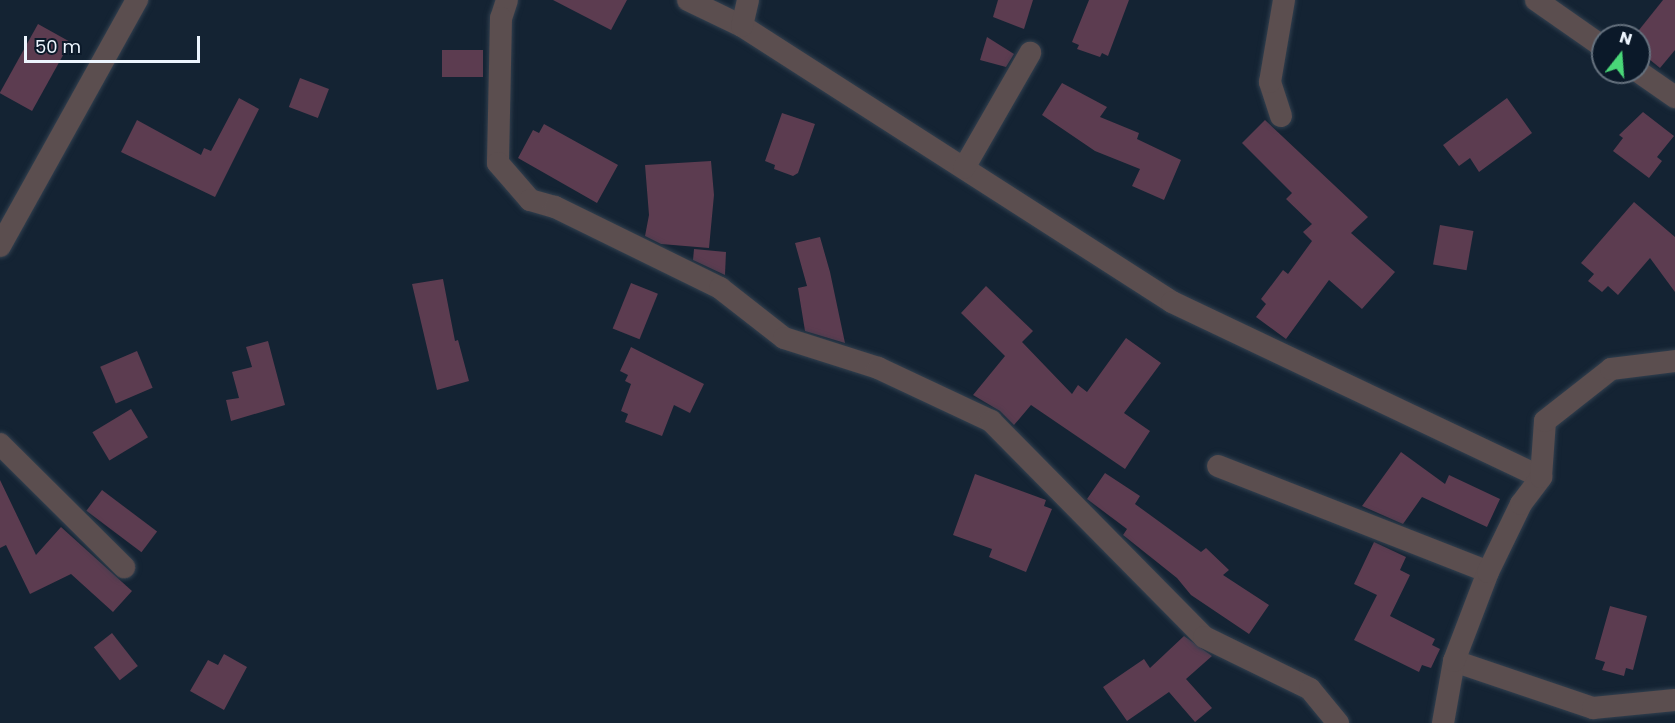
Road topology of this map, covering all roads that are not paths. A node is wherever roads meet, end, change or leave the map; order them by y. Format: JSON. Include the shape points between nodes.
{"nodes":[{"id":1,"x":137,"y":0,"type":"edge"},
{"id":2,"x":507,"y":0,"type":"edge"},
{"id":3,"x":688,"y":0,"type":"edge"},
{"id":4,"x":748,"y":0,"type":"edge"},
{"id":5,"x":1284,"y":0,"type":"edge"},
{"id":6,"x":1536,"y":0,"type":"edge"},
{"id":7,"x":742,"y":26,"type":"junction"},
{"id":8,"x":1591,"y":39,"type":"edge"},
{"id":9,"x":1030,"y":53,"type":"dead end"},
{"id":10,"x":1651,"y":80,"type":"edge"},
{"id":11,"x":1675,"y":97,"type":"edge"},
{"id":12,"x":1281,"y":116,"type":"dead end"},
{"id":13,"x":964,"y":168,"type":"junction"},
{"id":14,"x":0,"y":246,"type":"edge"},
{"id":15,"x":1675,"y":361,"type":"edge"},
{"id":16,"x":0,"y":444,"type":"edge"},
{"id":17,"x":1218,"y":466,"type":"dead end"},
{"id":18,"x":1541,"y":477,"type":"junction"},
{"id":19,"x":124,"y":567,"type":"dead end"},
{"id":20,"x":1488,"y":572,"type":"junction"},
{"id":21,"x":1454,"y":662,"type":"junction"},
{"id":22,"x":1675,"y":700,"type":"edge"},
{"id":23,"x":1338,"y":723,"type":"edge"},
{"id":24,"x":1443,"y":723,"type":"edge"}],
"edges":[{"from":1,"to":14,"type":"street"},
{"from":2,"to":23,"type":"street","via":[[501,18],[498,163],[530,200],[555,207],[720,288],[784,338],[878,368],[991,421],[1204,637],[1310,689]]},
{"from":3,"to":7,"type":"street"},
{"from":4,"to":7,"type":"street"},
{"from":5,"to":12,"type":"street","via":[[1270,82]]},
{"from":6,"to":8,"type":"street"},
{"from":7,"to":13,"type":"street"},
{"from":9,"to":13,"type":"street"},
{"from":10,"to":11,"type":"street"},
{"from":13,"to":18,"type":"street","via":[[1172,302]]},
{"from":15,"to":18,"type":"street","via":[[1611,369],[1545,421]]},
{"from":16,"to":19,"type":"street"},
{"from":17,"to":20,"type":"street"},
{"from":18,"to":20,"type":"street","via":[[1521,504]]},
{"from":20,"to":21,"type":"street"},
{"from":21,"to":22,"type":"street","via":[[1593,708]]},
{"from":21,"to":24,"type":"street"}]}
